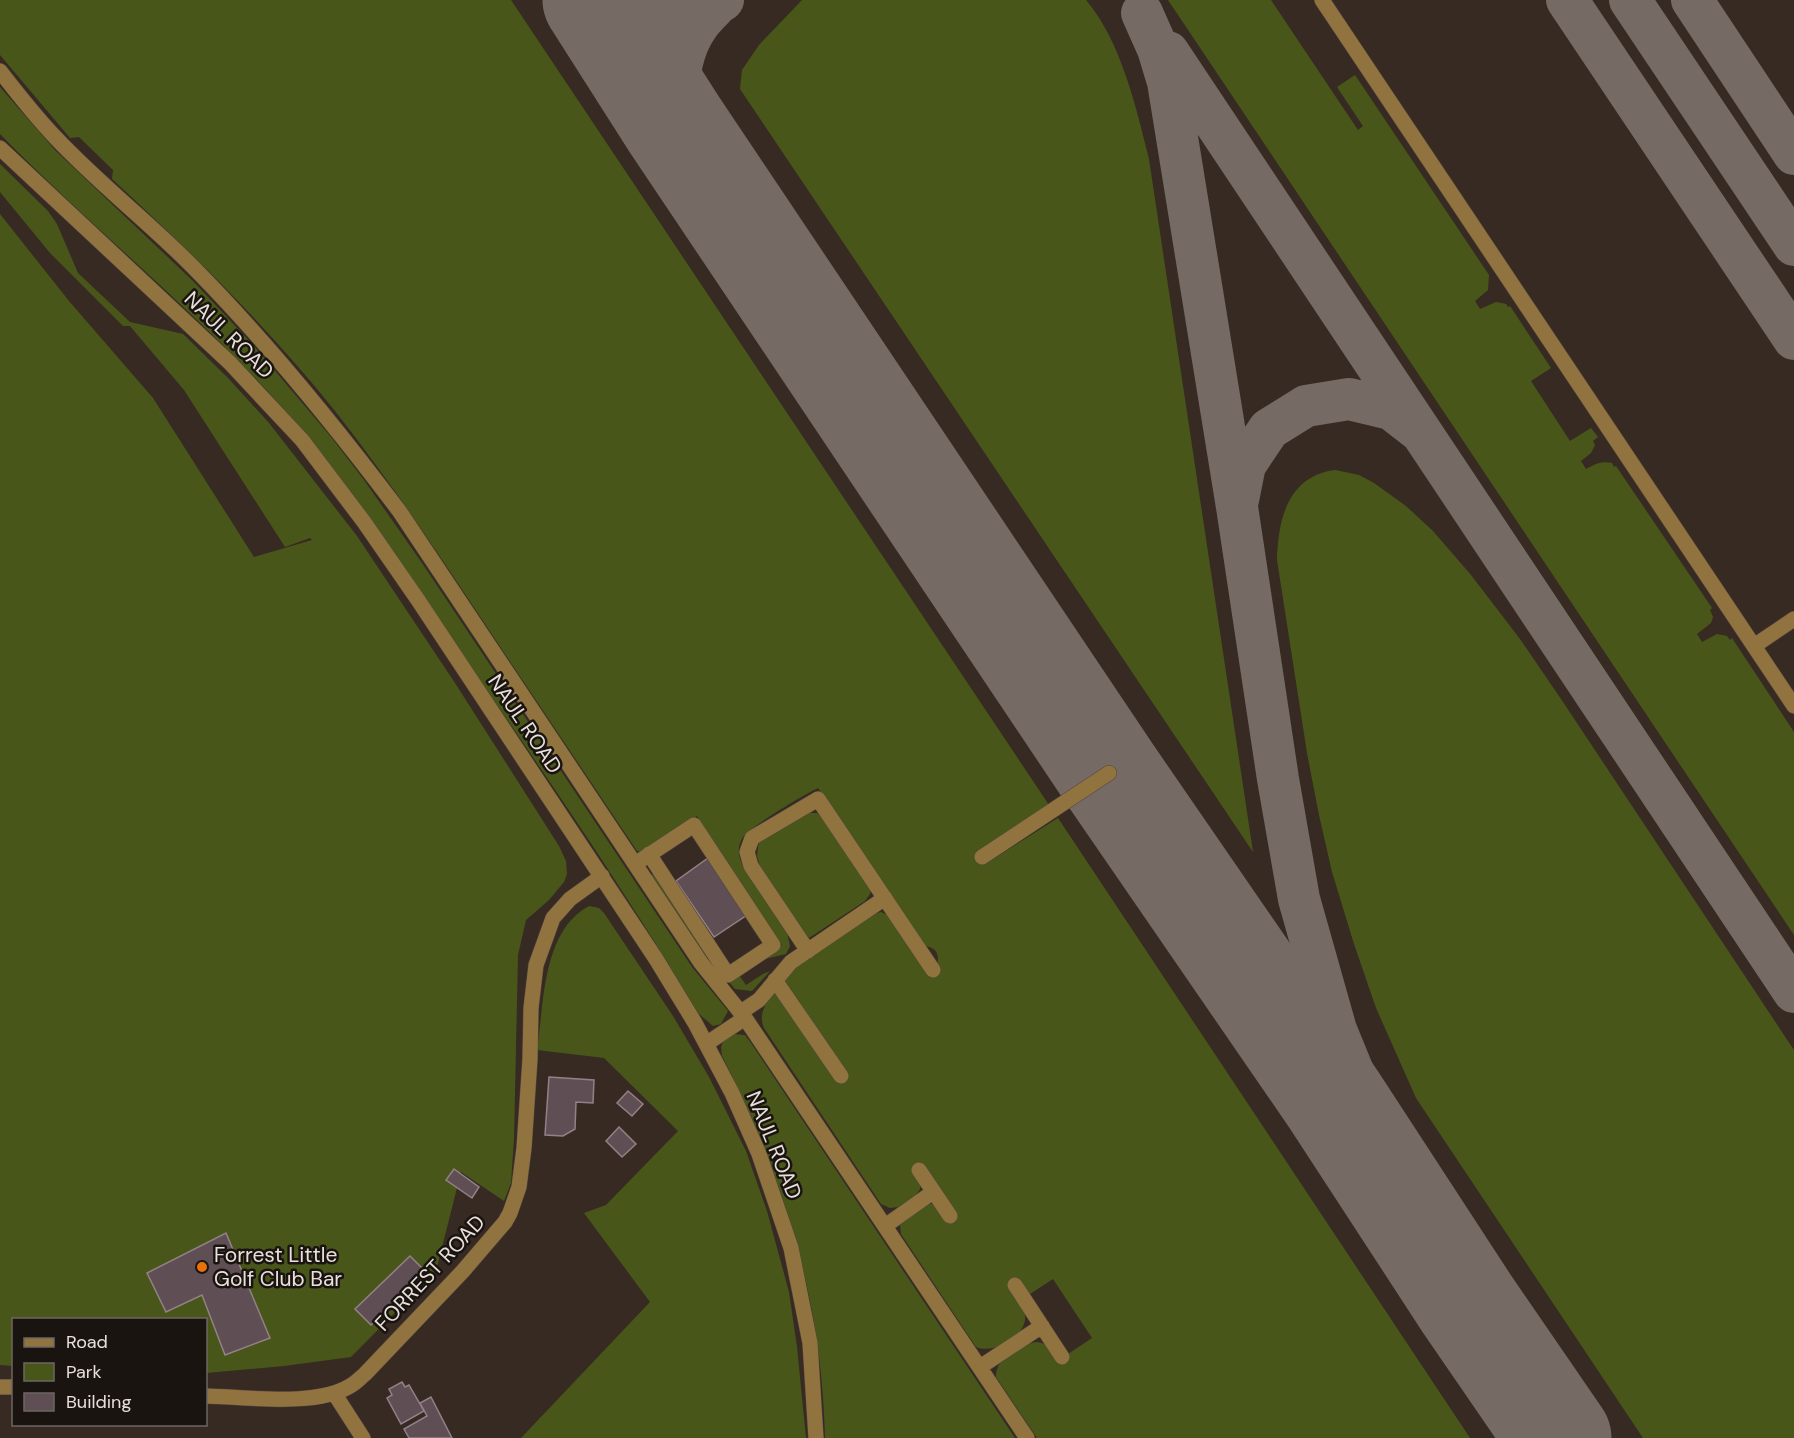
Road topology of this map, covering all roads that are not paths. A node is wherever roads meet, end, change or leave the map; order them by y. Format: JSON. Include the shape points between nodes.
{"nodes":[{"id":1,"x":1322,"y":0,"type":"edge"},
{"id":2,"x":0,"y":71,"type":"edge"},
{"id":3,"x":0,"y":148,"type":"edge"},
{"id":4,"x":1794,"y":620,"type":"edge"},
{"id":5,"x":1754,"y":646,"type":"junction"},
{"id":6,"x":1794,"y":706,"type":"edge"},
{"id":7,"x":1109,"y":773,"type":"dead end"},
{"id":8,"x":650,"y":854,"type":"junction"},
{"id":9,"x":982,"y":857,"type":"dead end"},
{"id":10,"x":635,"y":864,"type":"junction"},
{"id":11,"x":602,"y":876,"type":"junction"},
{"id":12,"x":885,"y":898,"type":"junction"},
{"id":13,"x":808,"y":951,"type":"junction"},
{"id":14,"x":933,"y":970,"type":"dead end"},
{"id":15,"x":775,"y":980,"type":"junction"},
{"id":16,"x":743,"y":1015,"type":"junction"},
{"id":17,"x":706,"y":1044,"type":"junction"},
{"id":18,"x":841,"y":1076,"type":"dead end"},
{"id":19,"x":919,"y":1170,"type":"dead end"},
{"id":20,"x":933,"y":1192,"type":"junction"},
{"id":21,"x":950,"y":1216,"type":"dead end"},
{"id":22,"x":885,"y":1226,"type":"junction"},
{"id":23,"x":1015,"y":1285,"type":"dead end"},
{"id":24,"x":1042,"y":1326,"type":"junction"},
{"id":25,"x":1062,"y":1357,"type":"dead end"},
{"id":26,"x":980,"y":1367,"type":"junction"},
{"id":27,"x":334,"y":1393,"type":"junction"},
{"id":28,"x":207,"y":1396,"type":"edge"},
{"id":29,"x":363,"y":1438,"type":"edge"},
{"id":30,"x":816,"y":1438,"type":"edge"},
{"id":31,"x":1027,"y":1438,"type":"edge"}],
"edges":[{"from":1,"to":5,"type":"street"},
{"from":2,"to":10,"type":"street","via":[[54,137],[153,228],[251,328],[357,455],[400,512]]},
{"from":3,"to":11,"type":"street","name":"NAUL ROAD","via":[[230,363],[302,440],[364,522]]},
{"from":4,"to":5,"type":"street"},
{"from":5,"to":6,"type":"street"},
{"from":7,"to":9,"type":"street"},
{"from":8,"to":8,"type":"street","via":[[694,825],[773,945],[728,975]]},
{"from":8,"to":10,"type":"street"},
{"from":10,"to":16,"type":"street","via":[[701,963]]},
{"from":11,"to":17,"type":"street","name":"NAUL ROAD"},
{"from":11,"to":27,"type":"street","name":"FORREST ROAD","via":[[570,899],[554,918],[536,965],[524,1148],[519,1187],[510,1213],[463,1271],[365,1374]]},
{"from":12,"to":13,"type":"street"},
{"from":12,"to":13,"type":"street","via":[[818,799],[752,838],[747,852],[751,866]]},
{"from":12,"to":14,"type":"street"},
{"from":13,"to":15,"type":"street"},
{"from":15,"to":16,"type":"street"},
{"from":15,"to":18,"type":"street"},
{"from":16,"to":17,"type":"street"},
{"from":16,"to":22,"type":"street"},
{"from":17,"to":30,"type":"street","name":"NAUL ROAD","via":[[759,1154],[791,1248],[810,1343]]},
{"from":19,"to":20,"type":"street"},
{"from":20,"to":21,"type":"street"},
{"from":20,"to":22,"type":"street"},
{"from":22,"to":26,"type":"street"},
{"from":23,"to":24,"type":"street"},
{"from":24,"to":25,"type":"street"},
{"from":24,"to":26,"type":"street"},
{"from":26,"to":31,"type":"street"},
{"from":27,"to":28,"type":"street","name":"FORREST ROAD","via":[[309,1398]]},
{"from":27,"to":29,"type":"street"}]}
